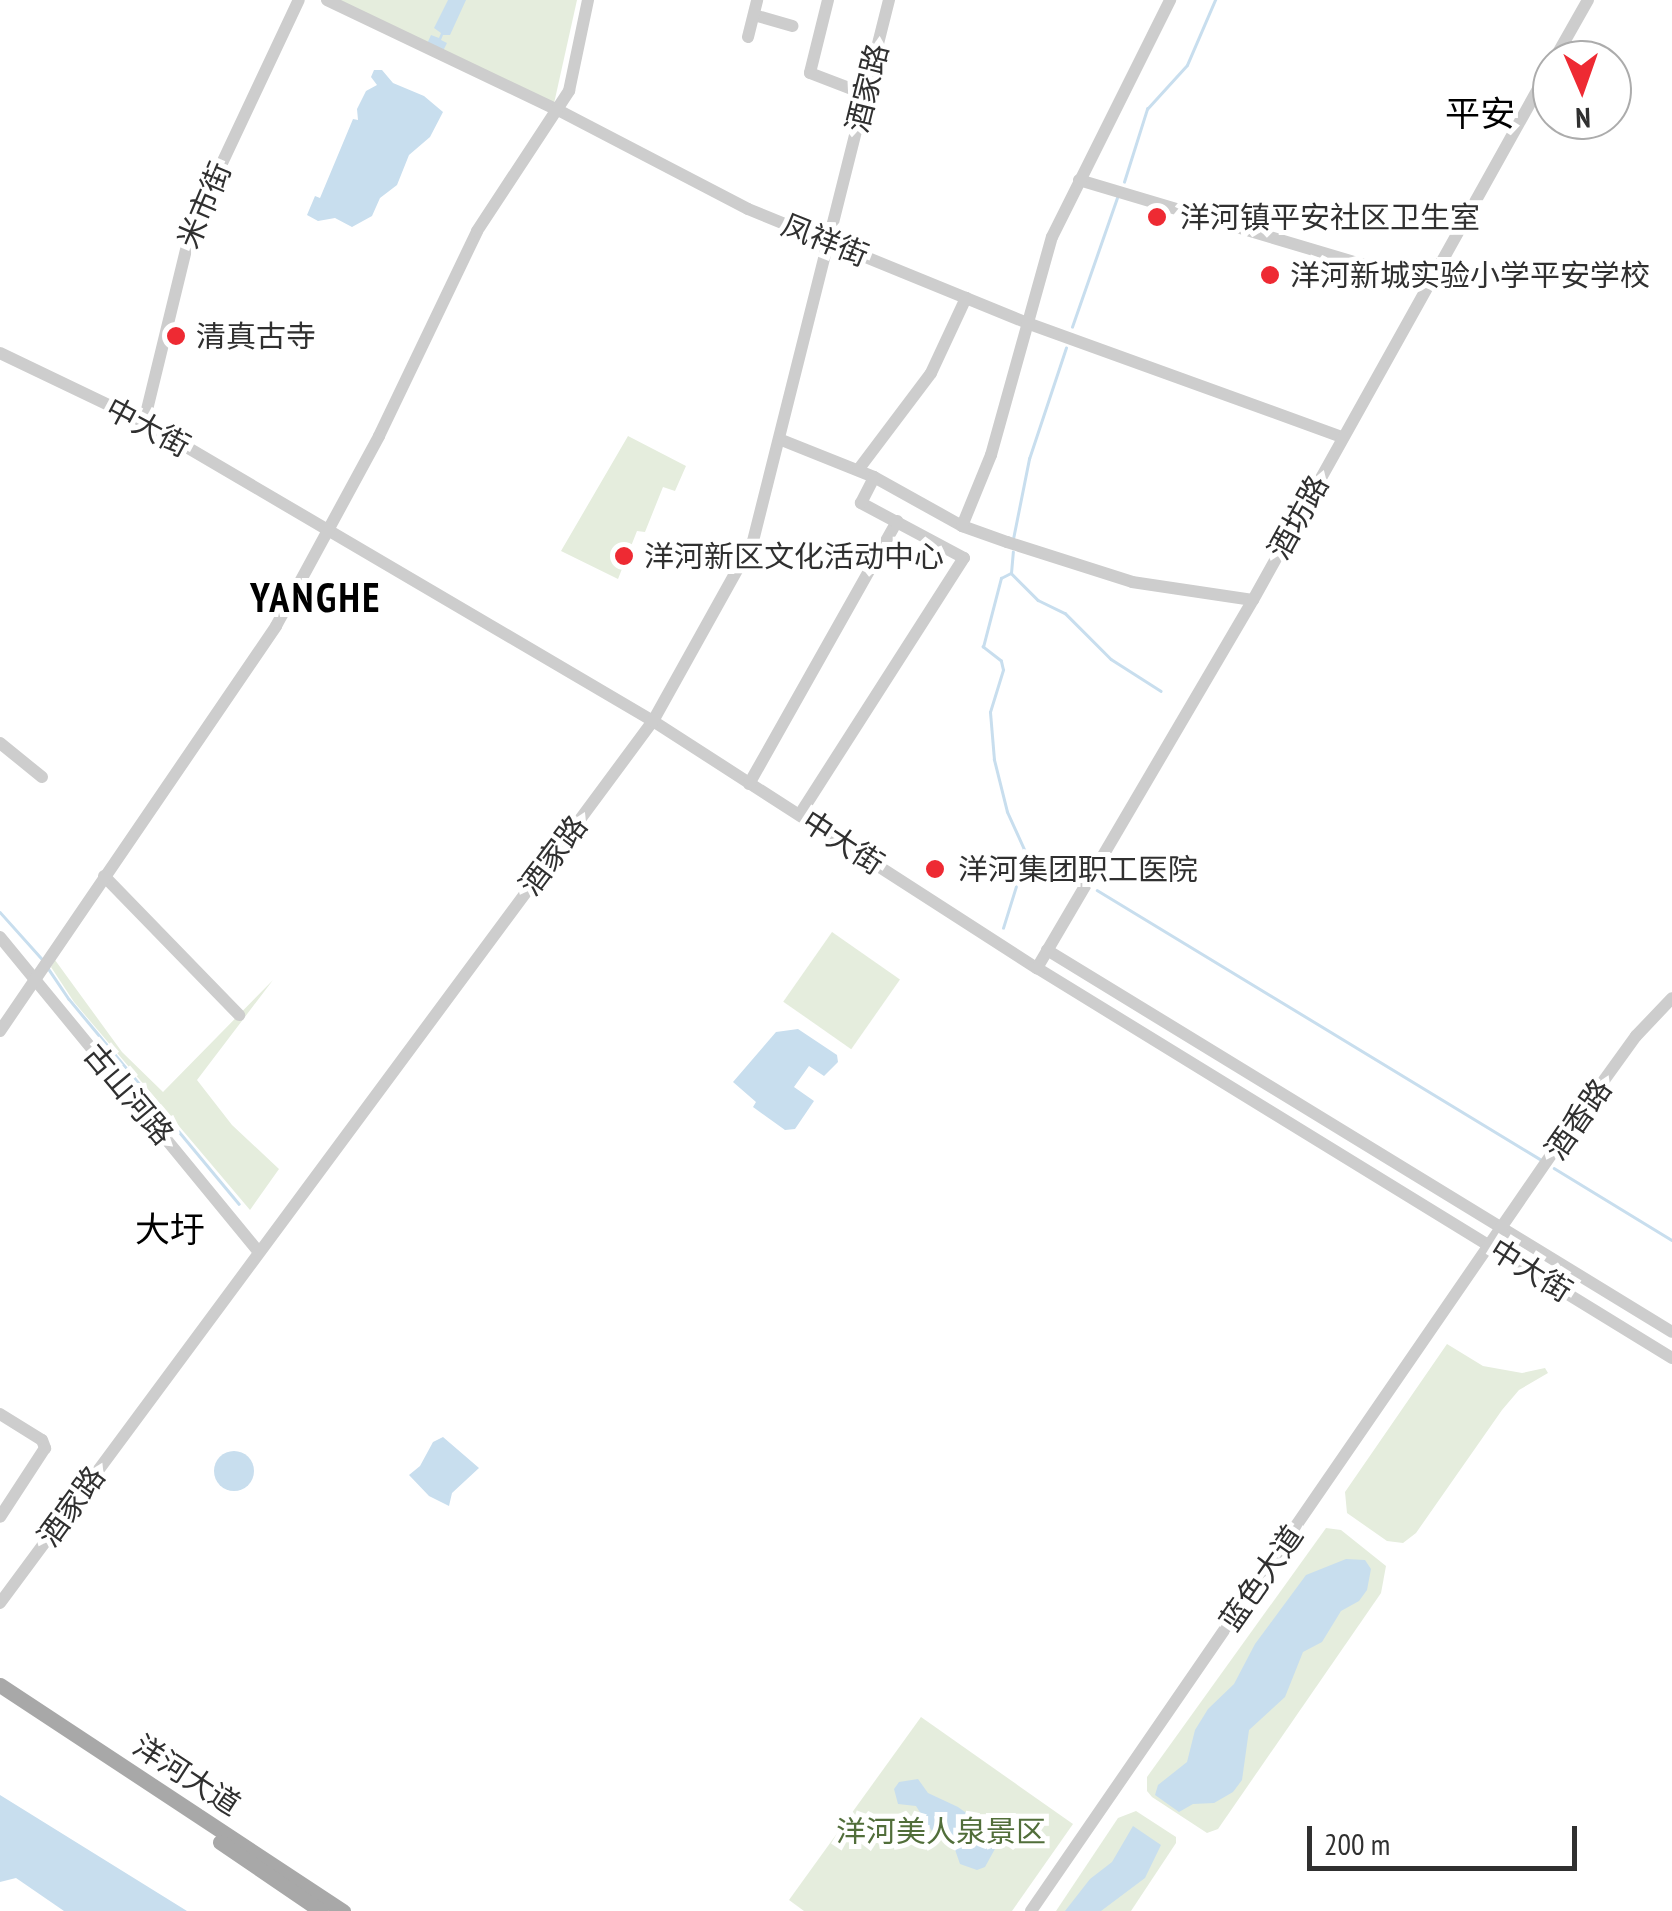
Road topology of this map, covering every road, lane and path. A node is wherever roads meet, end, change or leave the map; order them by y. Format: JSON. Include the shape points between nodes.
{"nodes":[{"id":1,"x":299,"y":0,"type":"edge"},
{"id":2,"x":327,"y":0,"type":"edge"},
{"id":3,"x":588,"y":0,"type":"edge"},
{"id":4,"x":740,"y":0,"type":"edge"},
{"id":5,"x":828,"y":0,"type":"edge"},
{"id":6,"x":889,"y":0,"type":"edge"},
{"id":7,"x":1170,"y":0,"type":"edge"},
{"id":8,"x":1588,"y":0,"type":"edge"},
{"id":9,"x":756,"y":7,"type":"edge"},
{"id":10,"x":792,"y":26,"type":"dead end"},
{"id":11,"x":748,"y":37,"type":"dead end"},
{"id":12,"x":1565,"y":40,"type":"edge"},
{"id":13,"x":865,"y":94,"type":"junction"},
{"id":14,"x":1532,"y":99,"type":"edge"},
{"id":15,"x":558,"y":110,"type":"junction"},
{"id":16,"x":1079,"y":180,"type":"junction"},
{"id":17,"x":831,"y":243,"type":"junction"},
{"id":18,"x":1428,"y":284,"type":"junction"},
{"id":19,"x":966,"y":298,"type":"junction"},
{"id":20,"x":1027,"y":322,"type":"junction"},
{"id":21,"x":0,"y":353,"type":"edge"},
{"id":22,"x":144,"y":422,"type":"junction"},
{"id":23,"x":1342,"y":437,"type":"junction"},
{"id":24,"x":779,"y":439,"type":"junction"},
{"id":25,"x":858,"y":470,"type":"junction"},
{"id":26,"x":874,"y":477,"type":"junction"},
{"id":27,"x":897,"y":522,"type":"junction"},
{"id":28,"x":962,"y":526,"type":"junction"},
{"id":29,"x":330,"y":530,"type":"junction"},
{"id":30,"x":1253,"y":600,"type":"junction"},
{"id":31,"x":653,"y":721,"type":"junction"},
{"id":32,"x":0,"y":743,"type":"edge"},
{"id":33,"x":42,"y":777,"type":"dead end"},
{"id":34,"x":748,"y":784,"type":"junction"},
{"id":35,"x":800,"y":814,"type":"junction"},
{"id":36,"x":104,"y":876,"type":"junction"},
{"id":37,"x":0,"y":937,"type":"edge"},
{"id":38,"x":1047,"y":950,"type":"junction"},
{"id":39,"x":1037,"y":968,"type":"junction"},
{"id":40,"x":38,"y":978,"type":"junction"},
{"id":41,"x":1672,"y":998,"type":"edge"},
{"id":42,"x":239,"y":1015,"type":"dead end"},
{"id":43,"x":0,"y":1031,"type":"edge"},
{"id":44,"x":1504,"y":1229,"type":"junction"},
{"id":45,"x":1492,"y":1246,"type":"junction"},
{"id":46,"x":258,"y":1251,"type":"junction"},
{"id":47,"x":1672,"y":1332,"type":"edge"},
{"id":48,"x":1672,"y":1358,"type":"edge"},
{"id":49,"x":0,"y":1414,"type":"edge"},
{"id":50,"x":0,"y":1517,"type":"edge"},
{"id":51,"x":6,"y":1585,"type":"edge"},
{"id":52,"x":0,"y":1603,"type":"edge"},
{"id":53,"x":0,"y":1685,"type":"edge"},
{"id":54,"x":0,"y":1696,"type":"edge"},
{"id":55,"x":322,"y":1911,"type":"edge"},
{"id":56,"x":342,"y":1911,"type":"edge"},
{"id":57,"x":1031,"y":1911,"type":"edge"}],
"edges":[{"from":1,"to":22,"type":"street","name":"米市街","via":[[190,229]]},
{"from":2,"to":15,"type":"street","name":"凤祥街"},
{"from":3,"to":15,"type":"street"},
{"from":4,"to":9,"type":"street"},
{"from":5,"to":13,"type":"street","via":[[810,74]]},
{"from":6,"to":13,"type":"street","name":"酒家路"},
{"from":7,"to":16,"type":"street"},
{"from":8,"to":12,"type":"street","name":"酒坊路"},
{"from":9,"to":10,"type":"street"},
{"from":9,"to":11,"type":"street"},
{"from":13,"to":17,"type":"street","name":"酒家路"},
{"from":14,"to":18,"type":"street","name":"酒坊路"},
{"from":15,"to":17,"type":"street","name":"凤祥街","via":[[748,209]]},
{"from":15,"to":29,"type":"street","via":[[477,231]]},
{"from":16,"to":18,"type":"street"},
{"from":16,"to":20,"type":"street","via":[[1052,237]]},
{"from":17,"to":19,"type":"street","name":"凤祥街"},
{"from":17,"to":24,"type":"street","name":"酒家路"},
{"from":18,"to":23,"type":"street","name":"酒坊路"},
{"from":19,"to":20,"type":"street","name":"凤祥街"},
{"from":19,"to":25,"type":"street","via":[[931,373]]},
{"from":20,"to":23,"type":"street","name":"凤祥街"},
{"from":20,"to":28,"type":"street","via":[[991,455]]},
{"from":21,"to":22,"type":"street","name":"中大街"},
{"from":22,"to":29,"type":"street","name":"中大街"},
{"from":23,"to":30,"type":"street","name":"酒坊路"},
{"from":24,"to":25,"type":"street"},
{"from":24,"to":31,"type":"street","name":"酒家路","via":[[753,541]]},
{"from":25,"to":26,"type":"street"},
{"from":26,"to":27,"type":"street","via":[[861,503]]},
{"from":26,"to":28,"type":"street"},
{"from":27,"to":34,"type":"street"},
{"from":27,"to":35,"type":"street","via":[[964,558]]},
{"from":28,"to":30,"type":"street","via":[[1132,582]]},
{"from":29,"to":31,"type":"street","name":"中大街"},
{"from":29,"to":36,"type":"street","via":[[276,626]]},
{"from":30,"to":38,"type":"street","name":"酒坊路"},
{"from":31,"to":34,"type":"street","name":"中大街"},
{"from":31,"to":46,"type":"street","name":"酒家路"},
{"from":32,"to":33,"type":"street"},
{"from":34,"to":35,"type":"street","name":"中大街"},
{"from":35,"to":39,"type":"street","name":"中大街"},
{"from":36,"to":40,"type":"street"},
{"from":36,"to":42,"type":"street"},
{"from":37,"to":40,"type":"street","name":"古山河路"},
{"from":38,"to":39,"type":"street","name":"酒坊路"},
{"from":38,"to":44,"type":"street","name":"中大街"},
{"from":39,"to":45,"type":"street","name":"中大街"},
{"from":40,"to":43,"type":"street"},
{"from":40,"to":46,"type":"street","name":"古山河路"},
{"from":41,"to":44,"type":"street","name":"酒香路","via":[[1636,1036]]},
{"from":44,"to":45,"type":"street","name":"酒香路"},
{"from":44,"to":47,"type":"street","name":"中大街"},
{"from":45,"to":48,"type":"street","name":"中大街"},
{"from":45,"to":57,"type":"street","name":"蓝色大道"},
{"from":46,"to":51,"type":"street","name":"酒家路"},
{"from":49,"to":50,"type":"street","via":[[45,1448]]},
{"from":51,"to":52,"type":"street","name":"酒家路"},
{"from":53,"to":56,"type":"main road","name":"洋河大道"},
{"from":54,"to":55,"type":"main road","name":"洋河大道"}]}
